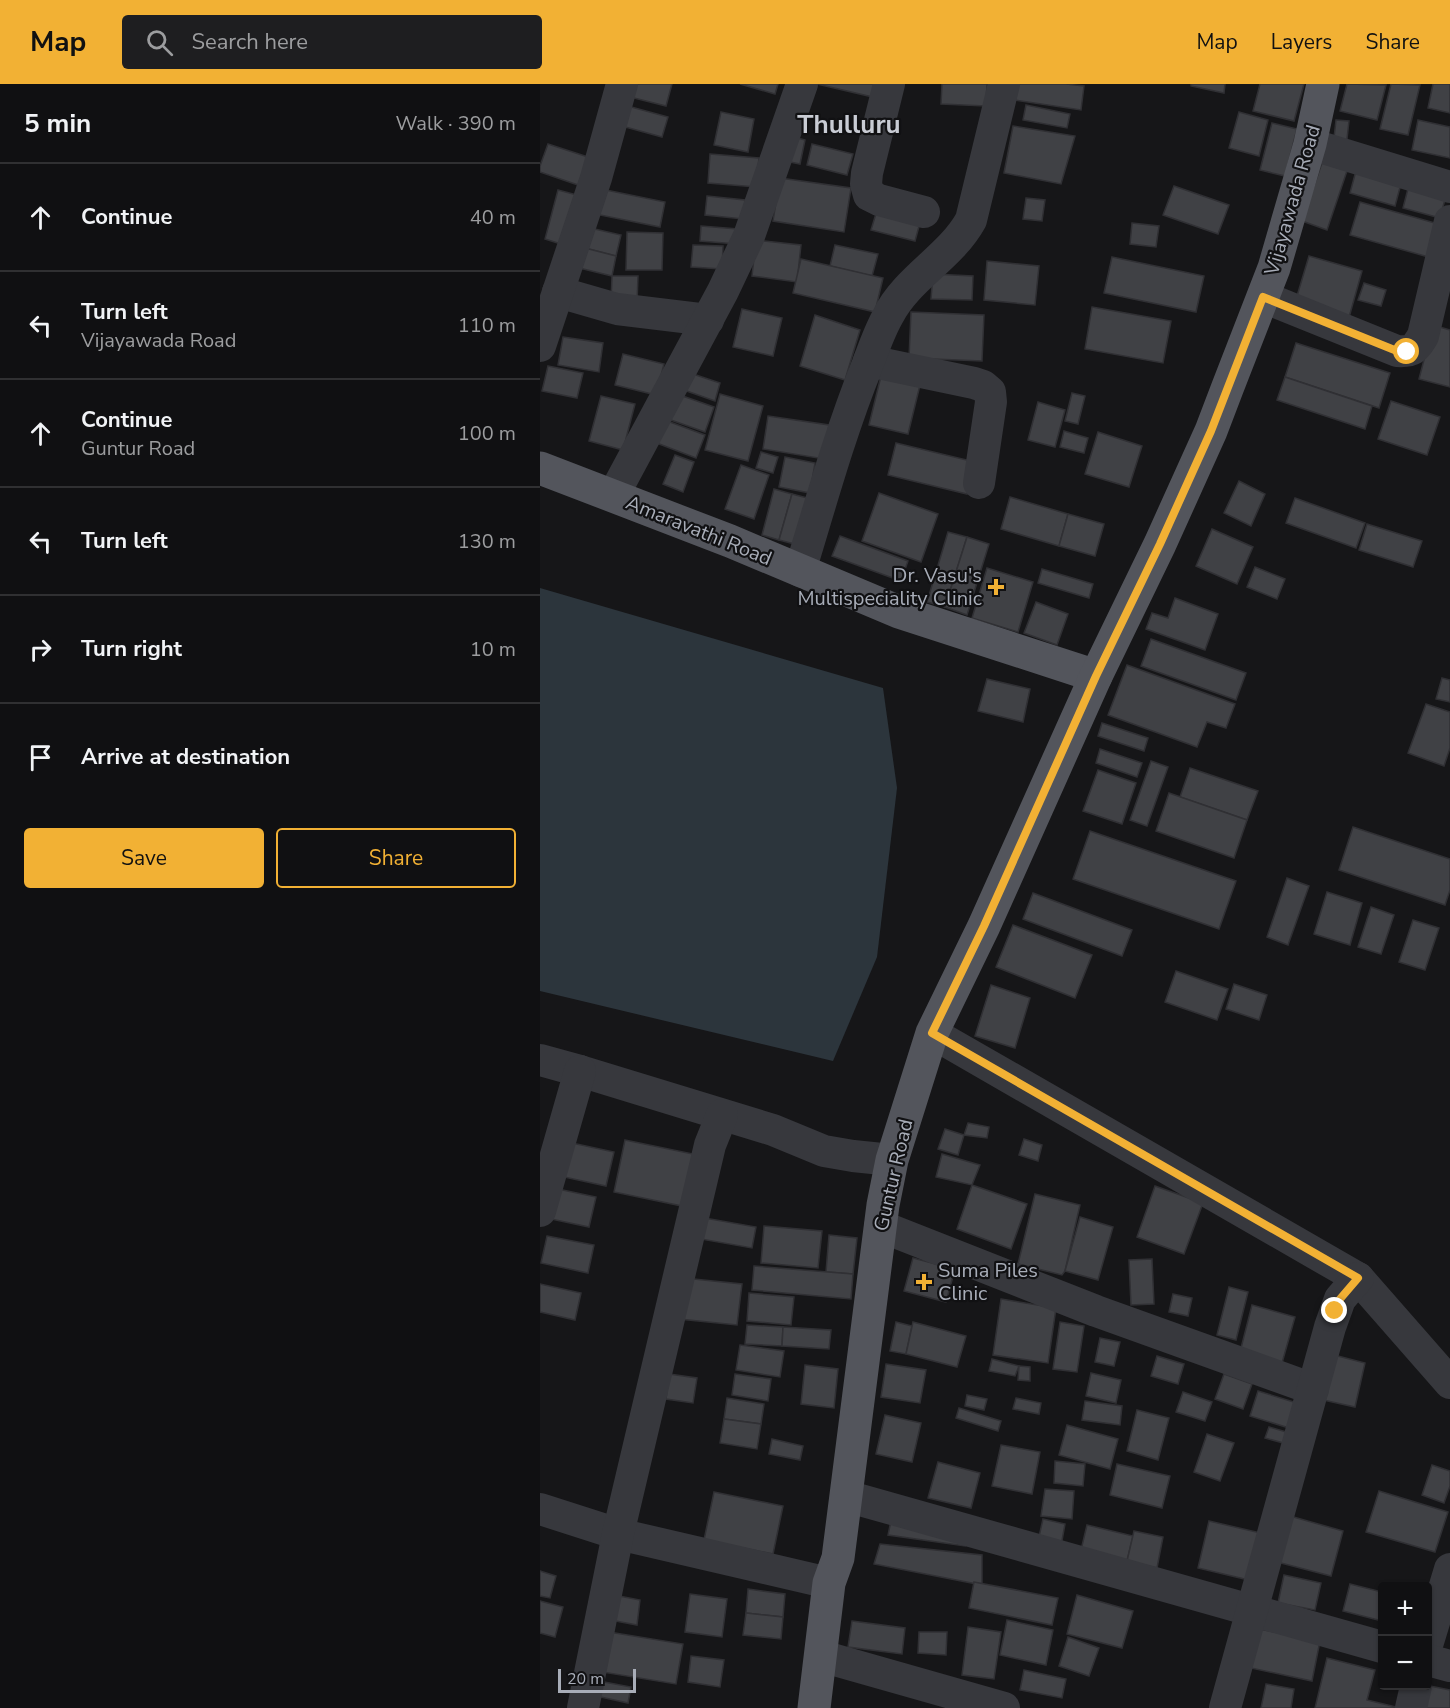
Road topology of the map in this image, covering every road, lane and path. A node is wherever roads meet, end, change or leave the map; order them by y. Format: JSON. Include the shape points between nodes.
{"nodes":[{"id":1,"x":622,"y":84,"type":"edge"},
{"id":2,"x":802,"y":84,"type":"edge"},
{"id":3,"x":890,"y":84,"type":"edge"},
{"id":4,"x":1004,"y":84,"type":"edge"},
{"id":5,"x":1323,"y":84,"type":"edge"},
{"id":6,"x":1310,"y":144,"type":"junction"},
{"id":7,"x":1450,"y":187,"type":"edge"},
{"id":8,"x":924,"y":212,"type":"dead end"},
{"id":9,"x":1450,"y":221,"type":"edge"},
{"id":10,"x":554,"y":274,"type":"edge"},
{"id":11,"x":1263,"y":297,"type":"junction"},
{"id":12,"x":1442,"y":297,"type":"edge"},
{"id":13,"x":708,"y":320,"type":"junction"},
{"id":14,"x":540,"y":346,"type":"edge"},
{"id":15,"x":869,"y":361,"type":"junction"},
{"id":16,"x":540,"y":468,"type":"edge"},
{"id":17,"x":979,"y":483,"type":"dead end"},
{"id":18,"x":613,"y":495,"type":"junction"},
{"id":19,"x":800,"y":571,"type":"junction"},
{"id":20,"x":1096,"y":676,"type":"junction"},
{"id":21,"x":932,"y":1033,"type":"junction"},
{"id":22,"x":540,"y":1060,"type":"edge"},
{"id":23,"x":580,"y":1071,"type":"junction"},
{"id":24,"x":722,"y":1115,"type":"junction"},
{"id":25,"x":892,"y":1160,"type":"junction"},
{"id":26,"x":540,"y":1211,"type":"edge"},
{"id":27,"x":880,"y":1226,"type":"junction"},
{"id":28,"x":1358,"y":1278,"type":"junction"},
{"id":29,"x":1450,"y":1383,"type":"edge"},
{"id":30,"x":1313,"y":1389,"type":"junction"},
{"id":31,"x":846,"y":1496,"type":"junction"},
{"id":32,"x":540,"y":1509,"type":"edge"},
{"id":33,"x":618,"y":1534,"type":"junction"},
{"id":34,"x":1450,"y":1569,"type":"edge"},
{"id":35,"x":829,"y":1582,"type":"junction"},
{"id":36,"x":1251,"y":1611,"type":"junction"},
{"id":37,"x":1430,"y":1636,"type":"edge"},
{"id":38,"x":1378,"y":1646,"type":"edge"},
{"id":39,"x":821,"y":1656,"type":"junction"},
{"id":40,"x":1432,"y":1661,"type":"edge"},
{"id":41,"x":1450,"y":1666,"type":"edge"},
{"id":42,"x":1415,"y":1690,"type":"edge"},
{"id":43,"x":583,"y":1708,"type":"edge"},
{"id":44,"x":814,"y":1708,"type":"edge"},
{"id":45,"x":1004,"y":1708,"type":"edge"},
{"id":46,"x":1225,"y":1708,"type":"edge"},
{"id":47,"x":1411,"y":1708,"type":"edge"}],
"edges":[{"from":1,"to":10,"type":"street","via":[[596,178]]},
{"from":2,"to":13,"type":"street","via":[[749,236]]},
{"from":3,"to":8,"type":"street","via":[[866,184],[869,195],[879,200]]},
{"from":4,"to":15,"type":"street","via":[[971,220],[955,243],[906,288],[888,315]]},
{"from":5,"to":6,"type":"main road","name":"Vijayawada Road"},
{"from":6,"to":7,"type":"street"},
{"from":6,"to":11,"type":"main road","name":"Vijayawada Road"},
{"from":9,"to":12,"type":"street"},
{"from":10,"to":13,"type":"street","via":[[617,309]]},
{"from":10,"to":14,"type":"street"},
{"from":11,"to":12,"type":"street","via":[[1407,352],[1416,348]]},
{"from":11,"to":20,"type":"main road","name":"Vijayawada Road","via":[[1211,431]]},
{"from":13,"to":18,"type":"street"},
{"from":15,"to":17,"type":"street","via":[[974,382],[990,392]]},
{"from":15,"to":19,"type":"street"},
{"from":16,"to":18,"type":"main road","name":"Amaravathi Road"},
{"from":18,"to":19,"type":"main road","name":"Amaravathi Road"},
{"from":19,"to":20,"type":"main road","name":"Amaravathi Road","via":[[899,612]]},
{"from":20,"to":21,"type":"main road","name":"Guntur Road"},
{"from":21,"to":25,"type":"main road","name":"Guntur Road"},
{"from":21,"to":28,"type":"street"},
{"from":22,"to":23,"type":"street"},
{"from":23,"to":24,"type":"street"},
{"from":23,"to":26,"type":"street"},
{"from":24,"to":25,"type":"street","via":[[824,1151]]},
{"from":24,"to":33,"type":"street","via":[[707,1156]]},
{"from":25,"to":27,"type":"main road","name":"Guntur Road"},
{"from":27,"to":30,"type":"street","via":[[1096,1311]]},
{"from":27,"to":31,"type":"main road","name":"Guntur Road"},
{"from":28,"to":29,"type":"street"},
{"from":28,"to":30,"type":"street","via":[[1335,1311]]},
{"from":30,"to":36,"type":"street"},
{"from":31,"to":35,"type":"main road","name":"Guntur Road","via":[[838,1558]]},
{"from":31,"to":36,"type":"street"},
{"from":32,"to":33,"type":"street"},
{"from":33,"to":35,"type":"street"},
{"from":33,"to":43,"type":"street"},
{"from":34,"to":37,"type":"street"},
{"from":35,"to":39,"type":"main road","name":"Guntur Road"},
{"from":36,"to":38,"type":"street"},
{"from":36,"to":46,"type":"street"},
{"from":39,"to":44,"type":"main road","name":"Guntur Road"},
{"from":39,"to":45,"type":"street"},
{"from":40,"to":41,"type":"street"},
{"from":42,"to":47,"type":"street"}]}
